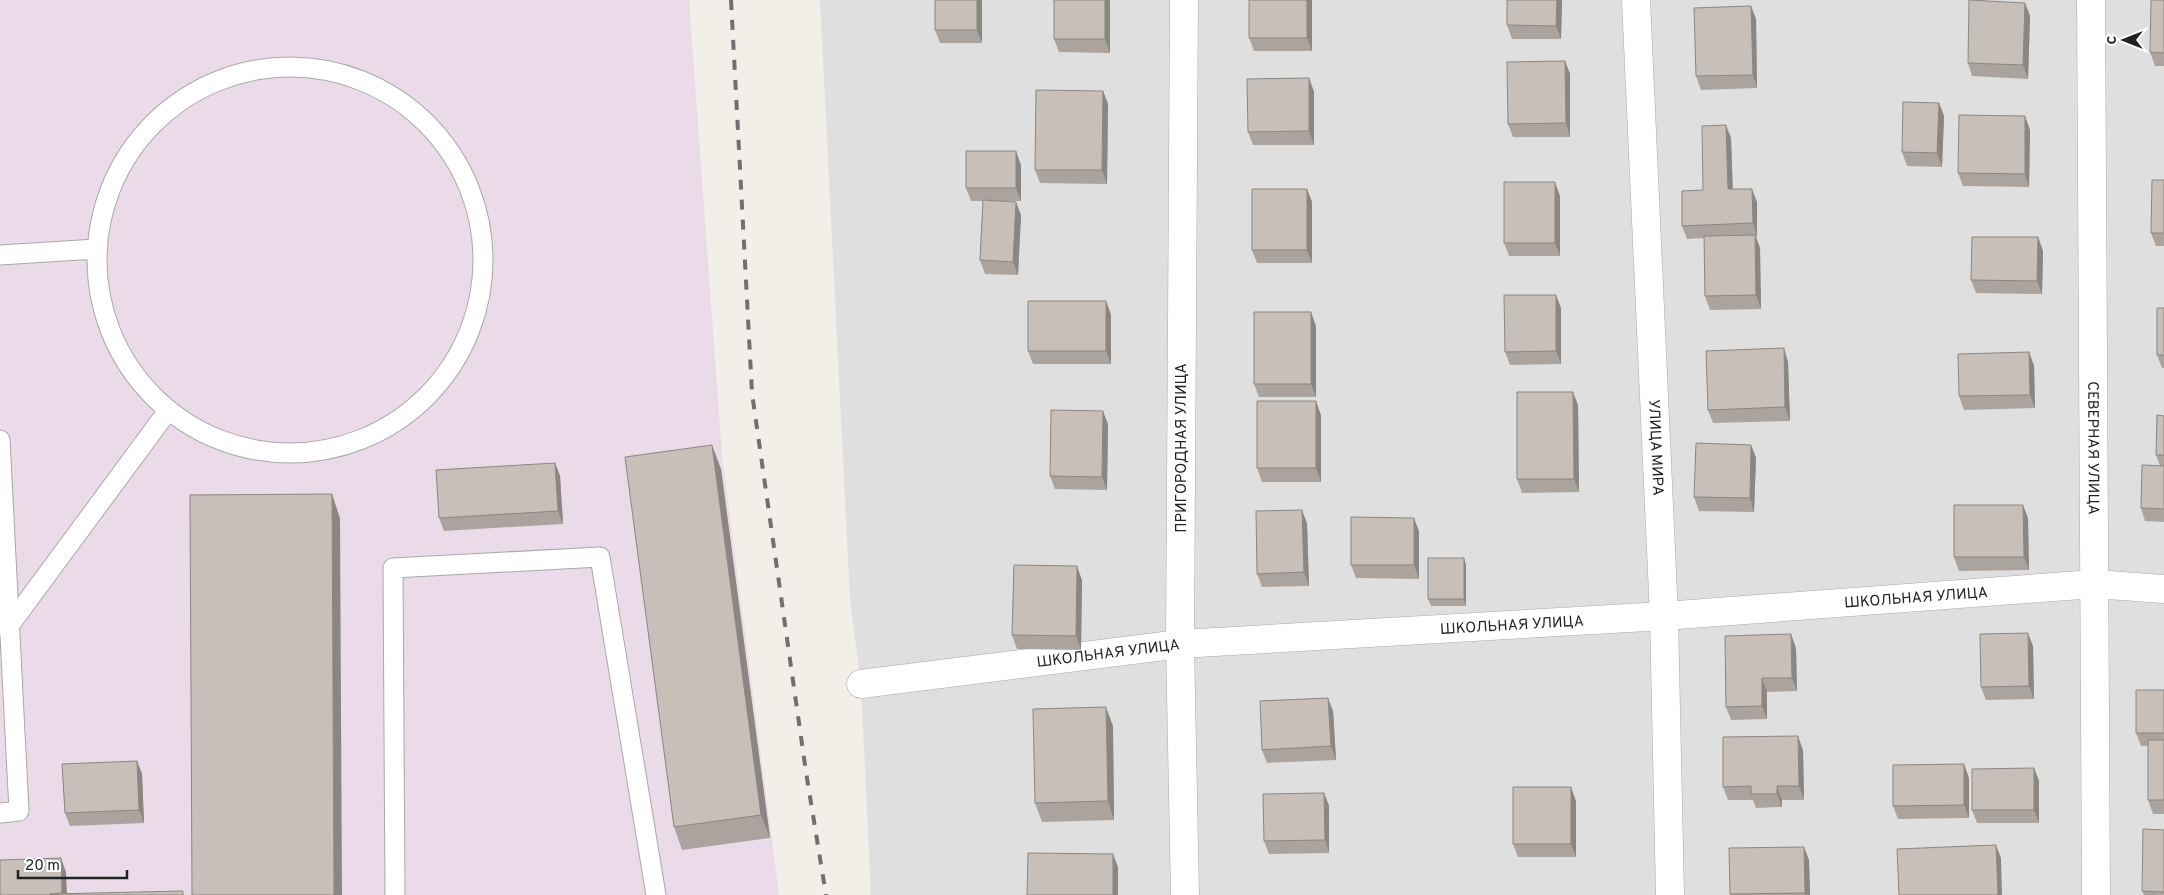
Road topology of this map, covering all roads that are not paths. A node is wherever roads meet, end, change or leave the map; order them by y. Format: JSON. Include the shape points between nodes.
{"nodes":[{"id":1,"x":1184,"y":0,"type":"edge"},
{"id":2,"x":1636,"y":0,"type":"edge"},
{"id":3,"x":2092,"y":0,"type":"edge"},
{"id":4,"x":96,"y":249,"type":"junction"},
{"id":5,"x":0,"y":255,"type":"edge"},
{"id":6,"x":167,"y":412,"type":"junction"},
{"id":7,"x":0,"y":440,"type":"edge"},
{"id":8,"x":2094,"y":584,"type":"junction"},
{"id":9,"x":2164,"y":589,"type":"edge"},
{"id":10,"x":1664,"y":616,"type":"junction"},
{"id":11,"x":5,"y":627,"type":"edge"},
{"id":12,"x":1180,"y":644,"type":"junction"},
{"id":13,"x":861,"y":684,"type":"dead end"},
{"id":14,"x":0,"y":812,"type":"edge"},
{"id":15,"x":395,"y":895,"type":"edge"},
{"id":16,"x":656,"y":895,"type":"edge"},
{"id":17,"x":1185,"y":895,"type":"edge"},
{"id":18,"x":1670,"y":895,"type":"edge"},
{"id":19,"x":2096,"y":895,"type":"edge"}],
"edges":[{"from":1,"to":12,"type":"street","name":"ПРИГОРОДНАЯ УЛИЦА"},
{"from":2,"to":10,"type":"street","name":"УЛИЦА МИРА"},
{"from":3,"to":8,"type":"street","name":"СЕВЕРНАЯ УЛИЦА"},
{"from":4,"to":5,"type":"lane"},
{"from":4,"to":6,"type":"lane","via":[[102,310],[126,366]]},
{"from":4,"to":6,"type":"lane","via":[[109,189],[140,136],[186,96],[241,71],[302,66],[362,78],[414,110],[458,161],[482,225],[482,293],[460,357],[417,409],[359,443],[292,456],[226,445]]},
{"from":6,"to":11,"type":"lane"},
{"from":7,"to":11,"type":"lane"},
{"from":8,"to":9,"type":"street","name":"ШКОЛЬНАЯ УЛИЦА"},
{"from":8,"to":10,"type":"street","name":"ШКОЛЬНАЯ УЛИЦА"},
{"from":8,"to":19,"type":"street","name":"СЕВЕРНАЯ УЛИЦА"},
{"from":10,"to":12,"type":"street","name":"ШКОЛЬНАЯ УЛИЦА"},
{"from":10,"to":18,"type":"street","name":"УЛИЦА МИРА"},
{"from":11,"to":14,"type":"lane","via":[[18,811]]},
{"from":12,"to":13,"type":"street","name":"ШКОЛЬНАЯ УЛИЦА"},
{"from":12,"to":17,"type":"street","name":"ПРИГОРОДНАЯ УЛИЦА"},
{"from":15,"to":16,"type":"lane","via":[[393,568],[600,557]]}]}
